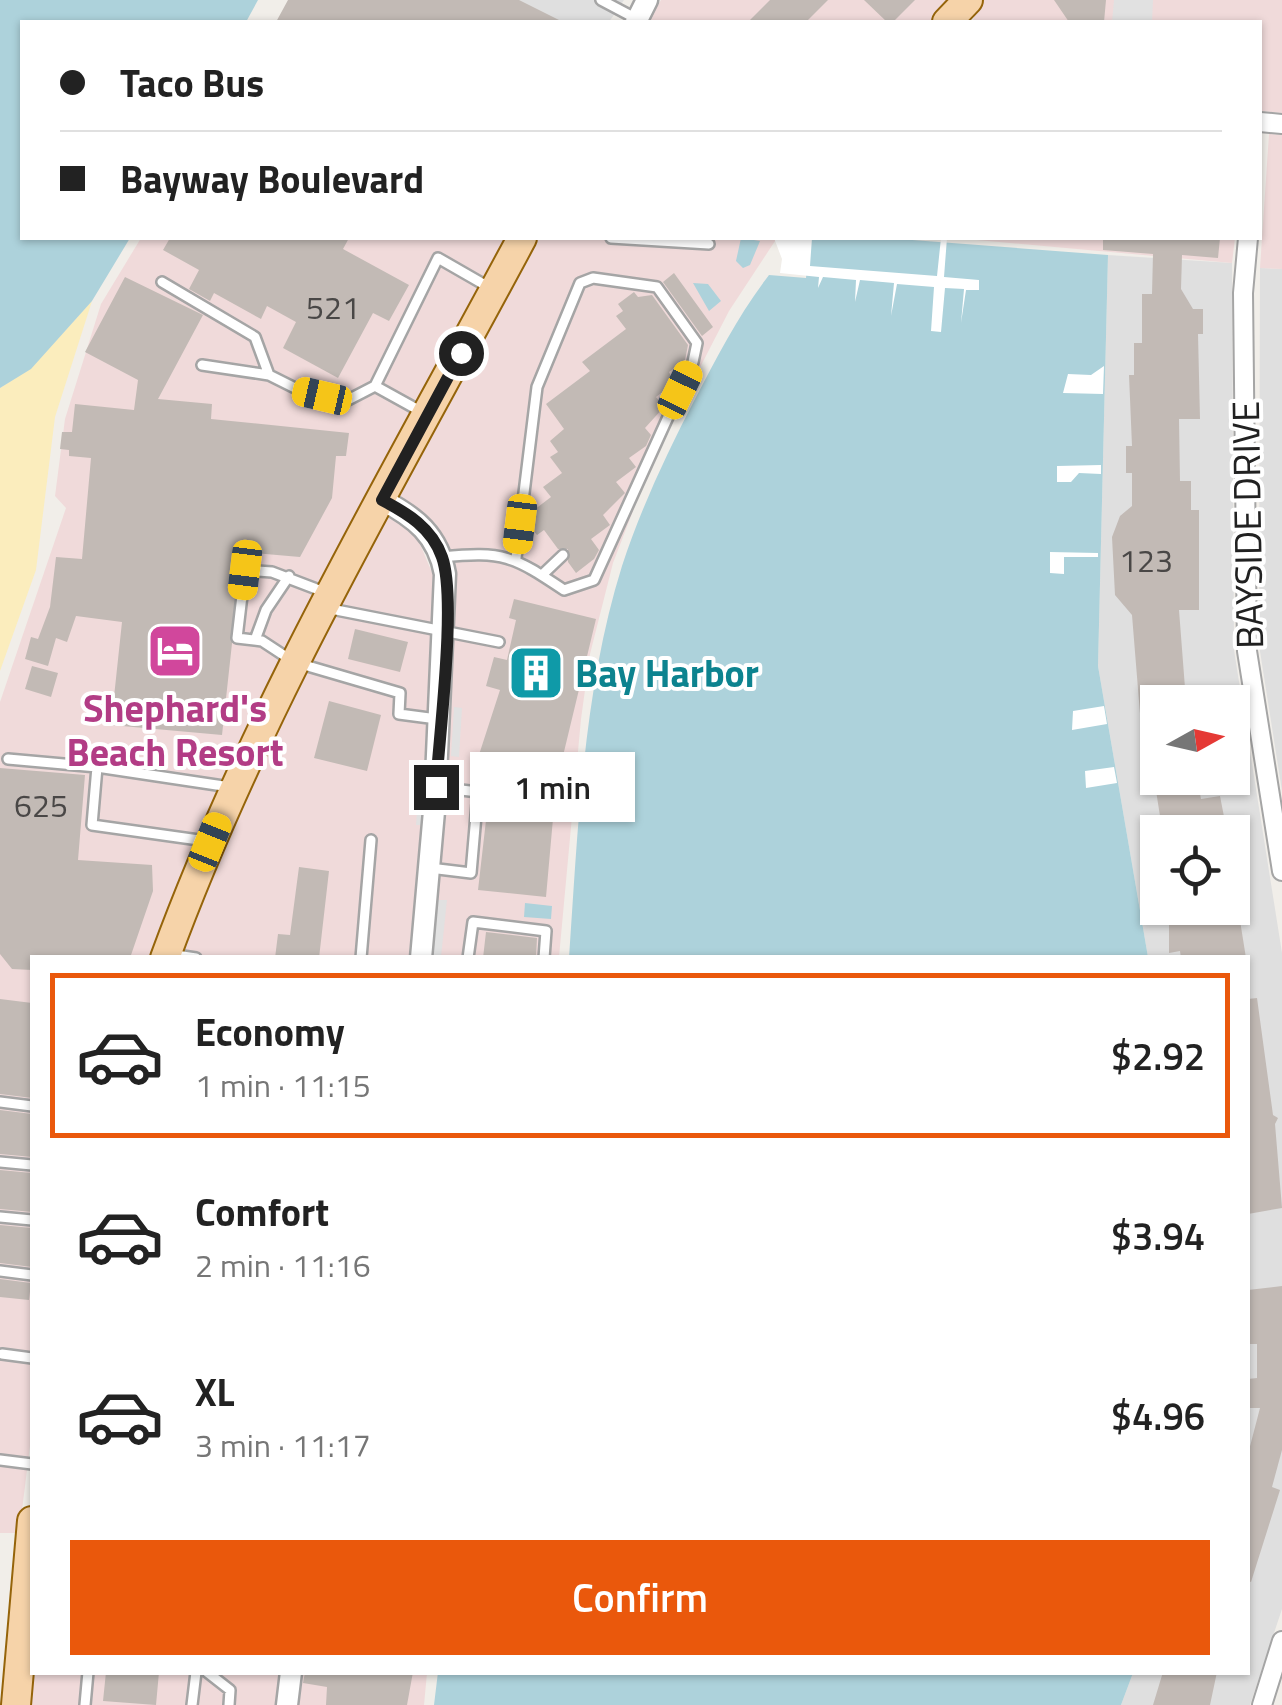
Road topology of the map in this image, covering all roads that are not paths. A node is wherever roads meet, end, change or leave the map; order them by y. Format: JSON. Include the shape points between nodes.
{"nodes":[{"id":1,"x":601,"y":0,"type":"edge"},
{"id":2,"x":640,"y":14,"type":"edge"},
{"id":3,"x":521,"y":240,"type":"edge"},
{"id":4,"x":646,"y":240,"type":"edge"},
{"id":5,"x":1248,"y":240,"type":"edge"},
{"id":6,"x":709,"y":244,"type":"dead end"},
{"id":7,"x":162,"y":282,"type":"dead end"},
{"id":8,"x":494,"y":290,"type":"junction"},
{"id":9,"x":202,"y":365,"type":"dead end"},
{"id":10,"x":269,"y":374,"type":"junction"},
{"id":11,"x":375,"y":386,"type":"junction"},
{"id":12,"x":428,"y":416,"type":"junction"},
{"id":13,"x":382,"y":500,"type":"junction"},
{"id":14,"x":563,"y":555,"type":"dead end"},
{"id":15,"x":442,"y":557,"type":"junction"},
{"id":16,"x":516,"y":558,"type":"junction"},
{"id":17,"x":542,"y":575,"type":"junction"},
{"id":18,"x":289,"y":576,"type":"junction"},
{"id":19,"x":326,"y":601,"type":"junction"},
{"id":20,"x":444,"y":634,"type":"junction"},
{"id":21,"x":255,"y":640,"type":"junction"},
{"id":22,"x":499,"y":642,"type":"dead end"},
{"id":23,"x":294,"y":662,"type":"junction"},
{"id":24,"x":440,"y":720,"type":"junction"},
{"id":25,"x":8,"y":758,"type":"dead end"},
{"id":26,"x":97,"y":767,"type":"junction"},
{"id":27,"x":436,"y":787,"type":"junction"},
{"id":28,"x":233,"y":788,"type":"junction"},
{"id":29,"x":371,"y":840,"type":"dead end"},
{"id":30,"x":210,"y":842,"type":"junction"},
{"id":31,"x":430,"y":868,"type":"junction"},
{"id":32,"x":1282,"y":871,"type":"edge"},
{"id":33,"x":166,"y":955,"type":"edge"},
{"id":34,"x":361,"y":955,"type":"edge"},
{"id":35,"x":421,"y":955,"type":"edge"},
{"id":36,"x":468,"y":955,"type":"edge"},
{"id":37,"x":544,"y":955,"type":"edge"},
{"id":38,"x":0,"y":1102,"type":"edge"},
{"id":39,"x":30,"y":1106,"type":"edge"},
{"id":40,"x":0,"y":1162,"type":"edge"},
{"id":41,"x":30,"y":1165,"type":"edge"},
{"id":42,"x":0,"y":1217,"type":"edge"},
{"id":43,"x":30,"y":1220,"type":"edge"},
{"id":44,"x":0,"y":1271,"type":"edge"},
{"id":45,"x":30,"y":1275,"type":"edge"},
{"id":46,"x":2,"y":1354,"type":"edge"},
{"id":47,"x":30,"y":1358,"type":"edge"},
{"id":48,"x":0,"y":1460,"type":"edge"},
{"id":49,"x":30,"y":1464,"type":"edge"},
{"id":50,"x":30,"y":1558,"type":"edge"},
{"id":51,"x":29,"y":1594,"type":"edge"},
{"id":52,"x":1282,"y":1642,"type":"edge"},
{"id":53,"x":88,"y":1675,"type":"edge"},
{"id":54,"x":196,"y":1675,"type":"edge"},
{"id":55,"x":211,"y":1675,"type":"edge"},
{"id":56,"x":291,"y":1675,"type":"edge"},
{"id":57,"x":16,"y":1705,"type":"edge"},
{"id":58,"x":85,"y":1705,"type":"edge"},
{"id":59,"x":192,"y":1705,"type":"edge"},
{"id":60,"x":229,"y":1705,"type":"edge"},
{"id":61,"x":287,"y":1705,"type":"edge"},
{"id":62,"x":1262,"y":1705,"type":"edge"}],
"edges":[{"from":1,"to":2,"type":"lane"},
{"from":3,"to":8,"type":"main road"},
{"from":4,"to":6,"type":"lane"},
{"from":5,"to":32,"type":"street","name":"BAYSIDE DRIVE","via":[[1247,651]]},
{"from":7,"to":10,"type":"lane","via":[[256,337]]},
{"from":8,"to":11,"type":"lane","via":[[438,258]]},
{"from":8,"to":12,"type":"main road"},
{"from":9,"to":10,"type":"lane"},
{"from":10,"to":11,"type":"lane","via":[[299,390],[346,401]]},
{"from":11,"to":12,"type":"lane"},
{"from":12,"to":13,"type":"main road"},
{"from":13,"to":15,"type":"street","via":[[413,517]]},
{"from":13,"to":19,"type":"main road"},
{"from":14,"to":17,"type":"lane"},
{"from":15,"to":16,"type":"lane"},
{"from":15,"to":20,"type":"street"},
{"from":16,"to":17,"type":"lane"},
{"from":16,"to":17,"type":"lane","via":[[537,387],[580,283],[593,278],[656,287],[698,343],[693,362],[594,580],[564,590]]},
{"from":18,"to":19,"type":"lane"},
{"from":18,"to":21,"type":"lane"},
{"from":18,"to":21,"type":"lane","via":[[245,570],[237,638]]},
{"from":19,"to":20,"type":"lane"},
{"from":19,"to":23,"type":"main road"},
{"from":20,"to":22,"type":"lane"},
{"from":20,"to":24,"type":"street"},
{"from":21,"to":23,"type":"lane"},
{"from":23,"to":24,"type":"lane","via":[[400,693],[399,714]]},
{"from":23,"to":28,"type":"main road"},
{"from":24,"to":27,"type":"street"},
{"from":25,"to":26,"type":"lane"},
{"from":26,"to":28,"type":"lane"},
{"from":26,"to":30,"type":"lane","via":[[92,826]]},
{"from":27,"to":31,"type":"street"},
{"from":27,"to":31,"type":"lane","via":[[478,792],[477,808],[471,872]]},
{"from":28,"to":30,"type":"main road"},
{"from":29,"to":34,"type":"lane"},
{"from":30,"to":33,"type":"main road"},
{"from":31,"to":35,"type":"street"},
{"from":36,"to":37,"type":"lane","via":[[474,922],[546,930]]},
{"from":38,"to":39,"type":"lane"},
{"from":40,"to":41,"type":"lane"},
{"from":42,"to":43,"type":"lane"},
{"from":44,"to":45,"type":"lane"},
{"from":46,"to":47,"type":"lane"},
{"from":48,"to":49,"type":"lane"},
{"from":50,"to":51,"type":"main road"},
{"from":51,"to":57,"type":"main road"},
{"from":52,"to":62,"type":"street"},
{"from":53,"to":58,"type":"lane"},
{"from":54,"to":59,"type":"lane"},
{"from":55,"to":60,"type":"lane","via":[[230,1690]]},
{"from":56,"to":61,"type":"street"}]}
